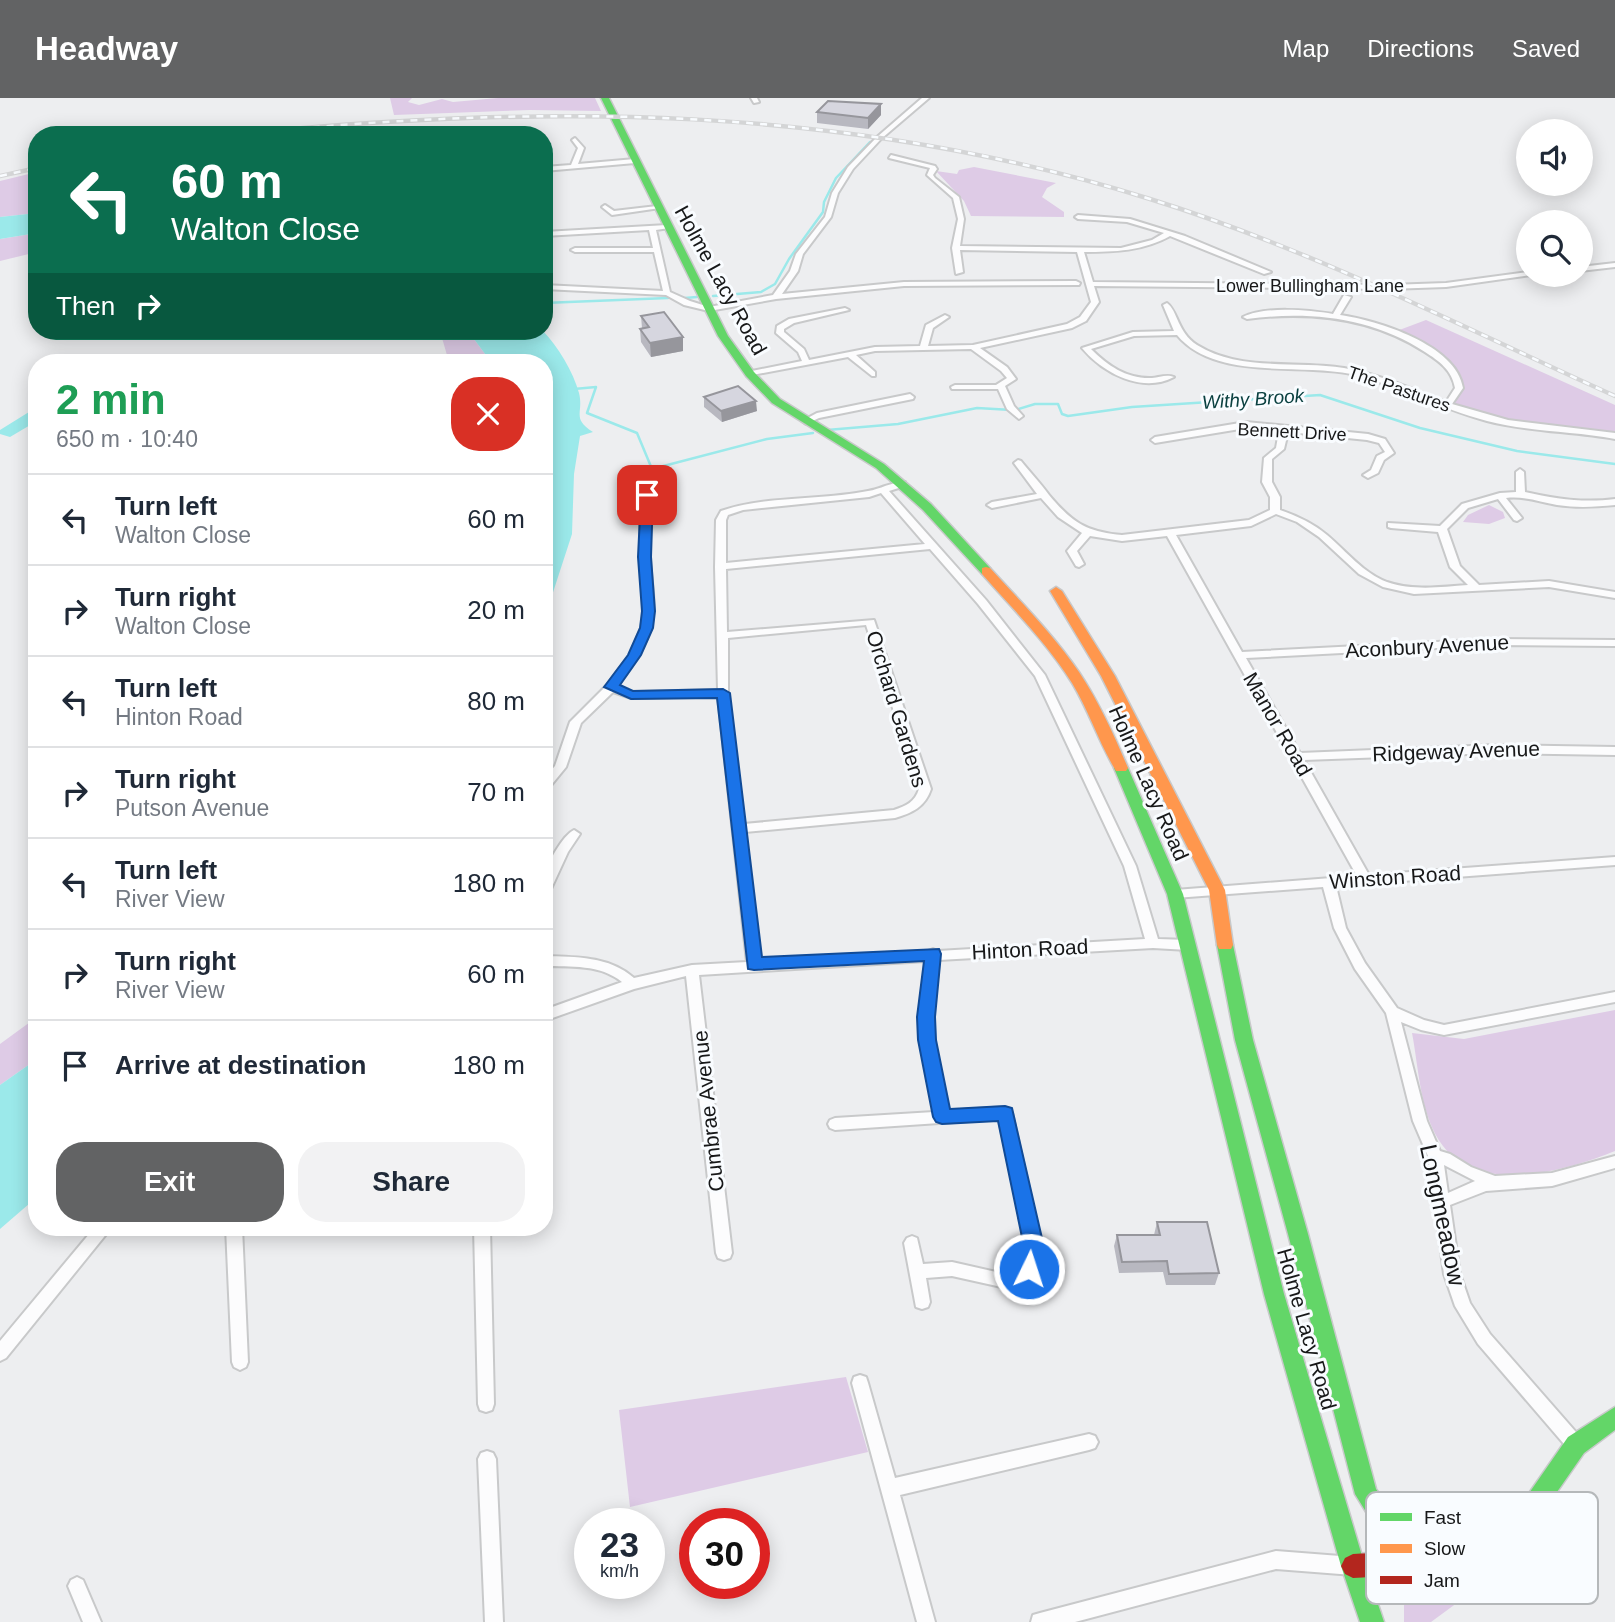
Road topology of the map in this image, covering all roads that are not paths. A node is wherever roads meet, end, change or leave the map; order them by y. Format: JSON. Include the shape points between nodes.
{"nodes":[{"id":1,"x":605,"y":98,"type":"edge"},
{"id":2,"x":926,"y":98,"type":"edge"},
{"id":3,"x":575,"y":140,"type":"dead end"},
{"id":4,"x":891,"y":157,"type":"dead end"},
{"id":5,"x":635,"y":161,"type":"junction"},
{"id":6,"x":574,"y":166,"type":"junction"},
{"id":7,"x":553,"y":168,"type":"edge"},
{"id":8,"x":631,"y":196,"type":"dead end"},
{"id":9,"x":605,"y":206,"type":"dead end"},
{"id":10,"x":657,"y":208,"type":"junction"},
{"id":11,"x":635,"y":209,"type":"junction"},
{"id":12,"x":1078,"y":217,"type":"dead end"},
{"id":13,"x":659,"y":228,"type":"junction"},
{"id":14,"x":1170,"y":233,"type":"junction"},
{"id":15,"x":553,"y":234,"type":"edge"},
{"id":16,"x":675,"y":244,"type":"junction"},
{"id":17,"x":656,"y":247,"type":"junction"},
{"id":18,"x":956,"y":248,"type":"junction"},
{"id":19,"x":575,"y":250,"type":"dead end"},
{"id":20,"x":1080,"y":250,"type":"junction"},
{"id":21,"x":1615,"y":265,"type":"edge"},
{"id":22,"x":1593,"y":268,"type":"edge"},
{"id":23,"x":959,"y":272,"type":"dead end"},
{"id":24,"x":1267,"y":272,"type":"dead end"},
{"id":25,"x":1516,"y":276,"type":"edge"},
{"id":26,"x":1076,"y":283,"type":"dead end"},
{"id":27,"x":1092,"y":284,"type":"junction"},
{"id":28,"x":553,"y":287,"type":"edge"},
{"id":29,"x":667,"y":293,"type":"junction"},
{"id":30,"x":776,"y":297,"type":"junction"},
{"id":31,"x":1347,"y":297,"type":"dead end"},
{"id":32,"x":1167,"y":305,"type":"dead end"},
{"id":33,"x":709,"y":309,"type":"junction"},
{"id":34,"x":845,"y":310,"type":"dead end"},
{"id":35,"x":945,"y":317,"type":"dead end"},
{"id":36,"x":1247,"y":317,"type":"dead end"},
{"id":37,"x":1335,"y":317,"type":"junction"},
{"id":38,"x":1177,"y":332,"type":"junction"},
{"id":39,"x":924,"y":346,"type":"junction"},
{"id":40,"x":973,"y":347,"type":"junction"},
{"id":41,"x":851,"y":355,"type":"junction"},
{"id":42,"x":807,"y":363,"type":"junction"},
{"id":43,"x":750,"y":374,"type":"junction"},
{"id":44,"x":872,"y":374,"type":"dead end"},
{"id":45,"x":1170,"y":377,"type":"dead end"},
{"id":46,"x":1001,"y":386,"type":"junction"},
{"id":47,"x":955,"y":387,"type":"dead end"},
{"id":48,"x":910,"y":397,"type":"dead end"},
{"id":49,"x":1447,"y":406,"type":"junction"},
{"id":50,"x":1020,"y":416,"type":"dead end"},
{"id":51,"x":806,"y":421,"type":"junction"},
{"id":52,"x":1284,"y":428,"type":"junction"},
{"id":53,"x":1615,"y":436,"type":"edge"},
{"id":54,"x":1155,"y":440,"type":"dead end"},
{"id":55,"x":1018,"y":463,"type":"dead end"},
{"id":56,"x":1520,"y":472,"type":"dead end"},
{"id":57,"x":1368,"y":475,"type":"dead end"},
{"id":58,"x":649,"y":479,"type":"dead end"},
{"id":59,"x":902,"y":484,"type":"junction"},
{"id":60,"x":884,"y":491,"type":"junction"},
{"id":61,"x":1521,"y":494,"type":"junction"},
{"id":62,"x":1045,"y":495,"type":"junction"},
{"id":63,"x":1500,"y":496,"type":"junction"},
{"id":64,"x":1615,"y":502,"type":"edge"},
{"id":65,"x":992,"y":505,"type":"dead end"},
{"id":66,"x":1275,"y":511,"type":"junction"},
{"id":67,"x":1517,"y":518,"type":"dead end"},
{"id":68,"x":1391,"y":525,"type":"dead end"},
{"id":69,"x":1442,"y":529,"type":"junction"},
{"id":70,"x":1170,"y":533,"type":"junction"},
{"id":71,"x":1086,"y":534,"type":"junction"},
{"id":72,"x":933,"y":546,"type":"junction"},
{"id":73,"x":1079,"y":564,"type":"dead end"},
{"id":74,"x":720,"y":567,"type":"junction"},
{"id":75,"x":1476,"y":587,"type":"junction"},
{"id":76,"x":1056,"y":591,"type":"dead end"},
{"id":77,"x":1615,"y":595,"type":"edge"},
{"id":78,"x":721,"y":636,"type":"junction"},
{"id":79,"x":1615,"y":643,"type":"edge"},
{"id":80,"x":1240,"y":656,"type":"junction"},
{"id":81,"x":611,"y":687,"type":"junction"},
{"id":82,"x":723,"y":693,"type":"junction"},
{"id":83,"x":1615,"y":751,"type":"edge"},
{"id":84,"x":1297,"y":757,"type":"junction"},
{"id":85,"x":553,"y":775,"type":"edge"},
{"id":86,"x":738,"y":829,"type":"junction"},
{"id":87,"x":574,"y":834,"type":"dead end"},
{"id":88,"x":1615,"y":861,"type":"edge"},
{"id":89,"x":553,"y":871,"type":"edge"},
{"id":90,"x":1365,"y":879,"type":"junction"},
{"id":91,"x":1328,"y":881,"type":"junction"},
{"id":92,"x":1217,"y":890,"type":"junction"},
{"id":93,"x":1175,"y":894,"type":"junction"},
{"id":94,"x":1153,"y":943,"type":"junction"},
{"id":95,"x":1188,"y":945,"type":"junction"},
{"id":96,"x":933,"y":954,"type":"junction"},
{"id":97,"x":553,"y":962,"type":"edge"},
{"id":98,"x":754,"y":964,"type":"junction"},
{"id":99,"x":692,"y":970,"type":"junction"},
{"id":100,"x":632,"y":984,"type":"junction"},
{"id":101,"x":1615,"y":997,"type":"edge"},
{"id":102,"x":1392,"y":1012,"type":"junction"},
{"id":103,"x":553,"y":1013,"type":"edge"},
{"id":104,"x":942,"y":1117,"type":"junction"},
{"id":105,"x":835,"y":1124,"type":"dead end"},
{"id":106,"x":1435,"y":1156,"type":"junction"},
{"id":107,"x":1615,"y":1162,"type":"edge"},
{"id":108,"x":1493,"y":1182,"type":"junction"},
{"id":109,"x":1442,"y":1200,"type":"junction"},
{"id":110,"x":97,"y":1236,"type":"edge"},
{"id":111,"x":234,"y":1236,"type":"edge"},
{"id":112,"x":482,"y":1236,"type":"edge"},
{"id":113,"x":912,"y":1243,"type":"dead end"},
{"id":114,"x":724,"y":1253,"type":"dead end"},
{"id":115,"x":917,"y":1272,"type":"junction"},
{"id":116,"x":922,"y":1302,"type":"dead end"},
{"id":117,"x":0,"y":1353,"type":"edge"},
{"id":118,"x":240,"y":1362,"type":"dead end"},
{"id":119,"x":860,"y":1383,"type":"dead end"},
{"id":120,"x":486,"y":1404,"type":"dead end"},
{"id":121,"x":1615,"y":1417,"type":"edge"},
{"id":122,"x":1089,"y":1442,"type":"dead end"},
{"id":123,"x":1576,"y":1445,"type":"junction"},
{"id":124,"x":487,"y":1459,"type":"dead end"},
{"id":125,"x":891,"y":1488,"type":"junction"},
{"id":126,"x":1543,"y":1492,"type":"edge"},
{"id":127,"x":1366,"y":1494,"type":"edge"},
{"id":128,"x":1366,"y":1565,"type":"edge"},
{"id":129,"x":1353,"y":1566,"type":"junction"},
{"id":130,"x":77,"y":1586,"type":"dead end"},
{"id":131,"x":92,"y":1622,"type":"edge"},
{"id":132,"x":494,"y":1622,"type":"edge"},
{"id":133,"x":926,"y":1622,"type":"edge"},
{"id":134,"x":1040,"y":1622,"type":"edge"},
{"id":135,"x":1372,"y":1622,"type":"edge"}],
"edges":[{"from":1,"to":5,"type":"street","name":"Holme Lacy Road"},
{"from":2,"to":30,"type":"street","via":[[850,168],[828,217]]},
{"from":3,"to":6,"type":"street","via":[[581,148]]},
{"from":4,"to":18,"type":"street","via":[[933,167],[930,176],[956,197],[961,219]]},
{"from":5,"to":6,"type":"street"},
{"from":5,"to":10,"type":"street","name":"Holme Lacy Road"},
{"from":6,"to":7,"type":"street"},
{"from":8,"to":11,"type":"street"},
{"from":9,"to":11,"type":"street","via":[[611,213]]},
{"from":10,"to":11,"type":"street"},
{"from":10,"to":13,"type":"street","name":"Holme Lacy Road"},
{"from":12,"to":14,"type":"street","via":[[1112,216]]},
{"from":13,"to":15,"type":"street"},
{"from":13,"to":16,"type":"street","name":"Holme Lacy Road"},
{"from":13,"to":17,"type":"street"},
{"from":14,"to":20,"type":"street","via":[[1121,250]]},
{"from":14,"to":24,"type":"street"},
{"from":16,"to":17,"type":"street"},
{"from":16,"to":33,"type":"street","name":"Holme Lacy Road"},
{"from":17,"to":19,"type":"street"},
{"from":17,"to":29,"type":"street"},
{"from":18,"to":20,"type":"street"},
{"from":18,"to":23,"type":"street"},
{"from":20,"to":27,"type":"street"},
{"from":21,"to":22,"type":"street"},
{"from":25,"to":27,"type":"street","name":"Lower Bullingham Lane","via":[[1400,286]]},
{"from":26,"to":30,"type":"street","via":[[924,283]]},
{"from":27,"to":40,"type":"street","via":[[1095,302],[1083,319],[1052,331]]},
{"from":28,"to":29,"type":"street"},
{"from":29,"to":33,"type":"street"},
{"from":30,"to":33,"type":"street"},
{"from":31,"to":37,"type":"street"},
{"from":32,"to":38,"type":"street"},
{"from":33,"to":43,"type":"street","name":"Holme Lacy Road"},
{"from":34,"to":42,"type":"street","via":[[792,321],[780,328]]},
{"from":35,"to":39,"type":"street","via":[[929,327]]},
{"from":36,"to":37,"type":"street","via":[[1263,311]]},
{"from":37,"to":49,"type":"street","via":[[1402,336],[1446,363],[1456,373],[1459,388]]},
{"from":38,"to":45,"type":"street","via":[[1133,334],[1086,348],[1126,379],[1153,382]]},
{"from":38,"to":49,"type":"street","name":"The Pastures","via":[[1201,351],[1237,363],[1344,370]]},
{"from":39,"to":40,"type":"street"},
{"from":39,"to":41,"type":"street"},
{"from":40,"to":46,"type":"street","via":[[1009,373],[1012,379]]},
{"from":41,"to":42,"type":"street"},
{"from":41,"to":44,"type":"street"},
{"from":42,"to":43,"type":"street"},
{"from":43,"to":51,"type":"street","name":"Holme Lacy Road","via":[[776,401]]},
{"from":46,"to":47,"type":"street"},
{"from":46,"to":50,"type":"street","via":[[1010,407]]},
{"from":48,"to":51,"type":"street"},
{"from":49,"to":53,"type":"street","name":"The Pastures","via":[[1495,420]]},
{"from":51,"to":59,"type":"street","name":"Holme Lacy Road"},
{"from":52,"to":54,"type":"street","name":"Bennett Drive","via":[[1246,425]]},
{"from":52,"to":57,"type":"street","name":"Bennett Drive","via":[[1382,442],[1390,453],[1380,458],[1376,471]]},
{"from":52,"to":66,"type":"street","via":[[1280,449],[1268,458],[1267,482],[1275,497]]},
{"from":55,"to":62,"type":"street"},
{"from":56,"to":61,"type":"street"},
{"from":58,"to":81,"type":"street","via":[[646,628],[635,655]]},
{"from":59,"to":60,"type":"street"},
{"from":59,"to":93,"type":"street","name":"Holme Lacy Road","via":[[1012,597],[1067,665],[1107,736]]},
{"from":60,"to":72,"type":"street"},
{"from":60,"to":74,"type":"street","via":[[732,509],[721,520]]},
{"from":61,"to":63,"type":"street"},
{"from":61,"to":64,"type":"street","via":[[1578,504]]},
{"from":62,"to":65,"type":"street"},
{"from":62,"to":71,"type":"street","via":[[1065,520]]},
{"from":63,"to":67,"type":"street"},
{"from":63,"to":69,"type":"street","via":[[1465,506]]},
{"from":66,"to":70,"type":"street","via":[[1251,523]]},
{"from":66,"to":75,"type":"street","via":[[1300,520],[1383,584],[1414,591]]},
{"from":68,"to":69,"type":"street"},
{"from":69,"to":75,"type":"street","via":[[1455,567]]},
{"from":70,"to":71,"type":"street","via":[[1113,538]]},
{"from":70,"to":80,"type":"street","name":"Manor Road"},
{"from":71,"to":73,"type":"street","via":[[1072,551]]},
{"from":72,"to":74,"type":"street"},
{"from":72,"to":94,"type":"street","via":[[1041,676],[1130,866]]},
{"from":74,"to":78,"type":"street"},
{"from":75,"to":77,"type":"street","via":[[1549,584]]},
{"from":76,"to":92,"type":"street","name":"Holme Lacy Road","via":[[1108,676]]},
{"from":78,"to":82,"type":"street"},
{"from":78,"to":86,"type":"street","name":"Orchard Gardens","via":[[870,622],[925,789],[912,809],[895,814]]},
{"from":79,"to":80,"type":"street","name":"Aconbury Avenue","via":[[1496,642]]},
{"from":80,"to":84,"type":"street","name":"Manor Road"},
{"from":81,"to":82,"type":"street","via":[[631,695]]},
{"from":81,"to":85,"type":"street","via":[[576,722]]},
{"from":82,"to":86,"type":"street"},
{"from":83,"to":84,"type":"street","name":"Ridgeway Avenue","via":[[1450,749]]},
{"from":84,"to":90,"type":"street","name":"Manor Road"},
{"from":86,"to":98,"type":"street"},
{"from":87,"to":89,"type":"street"},
{"from":88,"to":90,"type":"street","name":"Winston Road"},
{"from":90,"to":91,"type":"street","name":"Winston Road"},
{"from":91,"to":92,"type":"street","name":"Winston Road"},
{"from":91,"to":102,"type":"street","name":"Longmeadow","via":[[1340,928]]},
{"from":92,"to":93,"type":"street","name":"Winston Road"},
{"from":92,"to":127,"type":"street","name":"Holme Lacy Road","via":[[1229,978],[1248,1060]]},
{"from":93,"to":95,"type":"street","name":"Holme Lacy Road"},
{"from":94,"to":95,"type":"street","name":"Hinton Road"},
{"from":94,"to":96,"type":"street","name":"Hinton Road"},
{"from":95,"to":129,"type":"street","name":"Holme Lacy Road","via":[[1274,1294]]},
{"from":96,"to":98,"type":"street","name":"Hinton Road"},
{"from":96,"to":104,"type":"street","via":[[927,1040]]},
{"from":97,"to":100,"type":"street","via":[[608,965]]},
{"from":98,"to":99,"type":"street","name":"Hinton Road"},
{"from":99,"to":100,"type":"street","name":"Hinton Road"},
{"from":99,"to":114,"type":"street","name":"Cumbrae Avenue"},
{"from":100,"to":103,"type":"street","name":"Hinton Road"},
{"from":101,"to":102,"type":"street","via":[[1444,1030]]},
{"from":102,"to":106,"type":"street","name":"Longmeadow","via":[[1420,1121]]},
{"from":104,"to":105,"type":"street"},
{"from":104,"to":115,"type":"street","via":[[1005,1113],[1034,1247],[1029,1269],[1006,1281],[952,1269]]},
{"from":106,"to":108,"type":"street"},
{"from":106,"to":109,"type":"street","name":"Longmeadow"},
{"from":107,"to":108,"type":"street","via":[[1572,1176]]},
{"from":108,"to":109,"type":"street"},
{"from":109,"to":123,"type":"street","name":"Longmeadow","via":[[1452,1274],[1463,1306],[1484,1339]]},
{"from":110,"to":117,"type":"street"},
{"from":111,"to":118,"type":"street"},
{"from":112,"to":120,"type":"street"},
{"from":113,"to":115,"type":"street"},
{"from":115,"to":116,"type":"street"},
{"from":119,"to":125,"type":"street"},
{"from":121,"to":123,"type":"street"},
{"from":122,"to":125,"type":"street"},
{"from":123,"to":126,"type":"street"},
{"from":124,"to":132,"type":"street"},
{"from":125,"to":133,"type":"street"},
{"from":128,"to":129,"type":"street"},
{"from":129,"to":134,"type":"street","via":[[1276,1560]]},
{"from":129,"to":135,"type":"street","name":"Holme Lacy Road"},
{"from":130,"to":131,"type":"street"}]}
